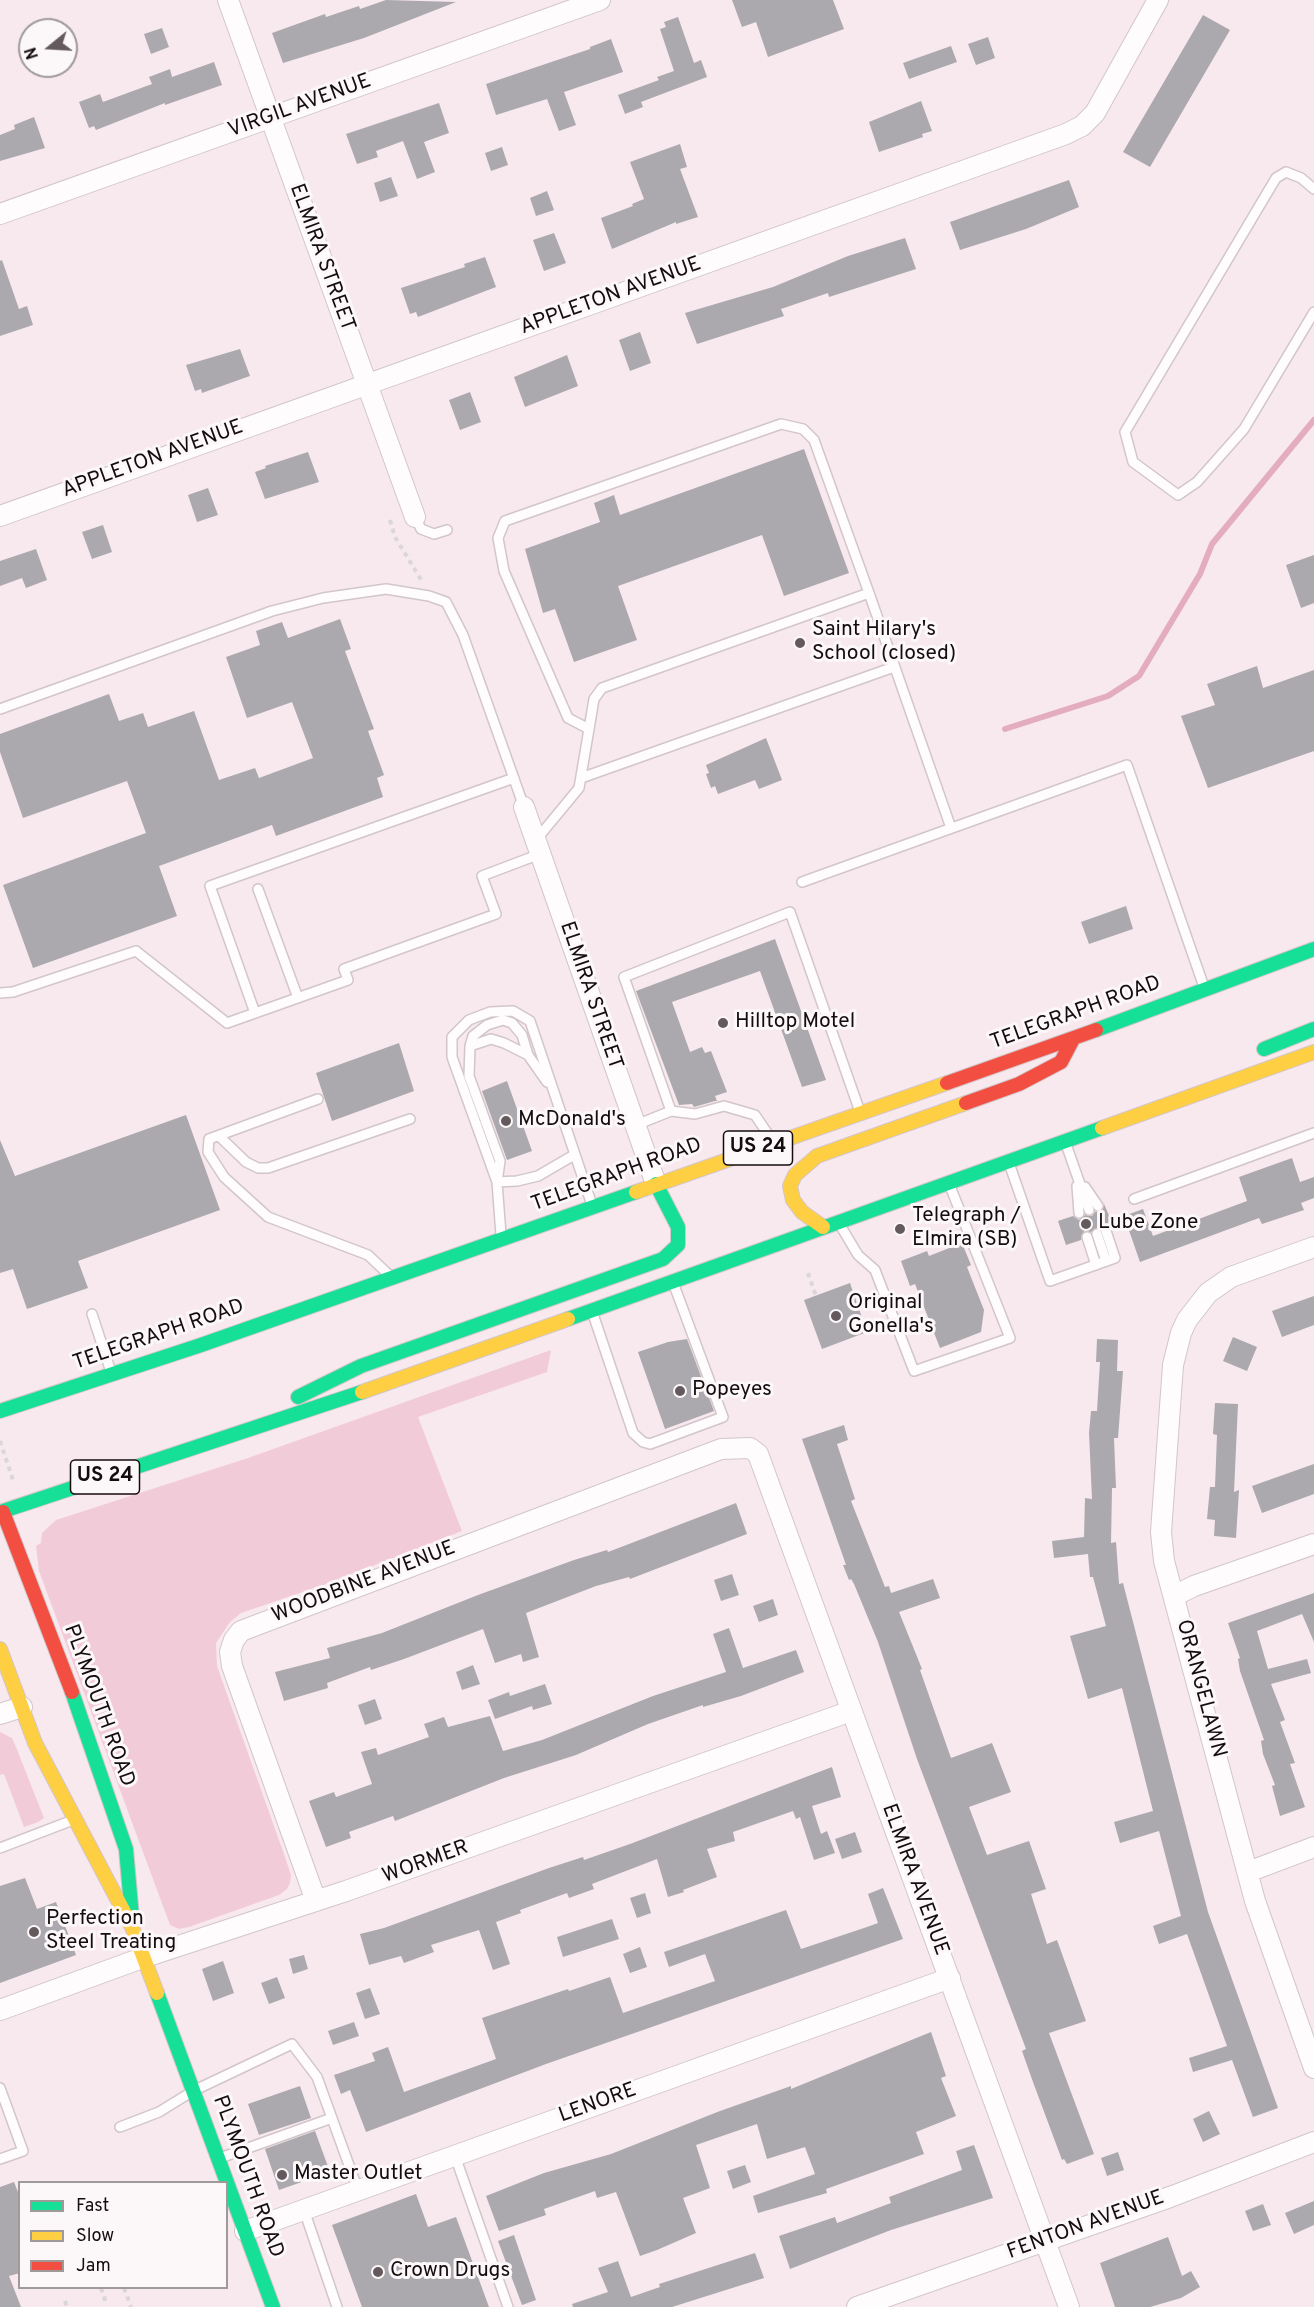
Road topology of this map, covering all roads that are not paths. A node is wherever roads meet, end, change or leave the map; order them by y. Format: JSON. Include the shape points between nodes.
{"nodes":[{"id":1,"x":228,"y":0,"type":"edge"},
{"id":2,"x":600,"y":0,"type":"edge"},
{"id":3,"x":1158,"y":0,"type":"edge"},
{"id":4,"x":271,"y":117,"type":"junction"},
{"id":5,"x":1314,"y":189,"type":"edge"},
{"id":6,"x":0,"y":214,"type":"edge"},
{"id":7,"x":1314,"y":312,"type":"edge"},
{"id":8,"x":367,"y":384,"type":"junction"},
{"id":9,"x":0,"y":516,"type":"edge"},
{"id":10,"x":415,"y":517,"type":"joint"},
{"id":11,"x":447,"y":530,"type":"dead end"},
{"id":12,"x":869,"y":593,"type":"junction"},
{"id":13,"x":894,"y":667,"type":"junction"},
{"id":14,"x":0,"y":709,"type":"edge"},
{"id":15,"x":589,"y":729,"type":"junction"},
{"id":16,"x":514,"y":778,"type":"junction"},
{"id":17,"x":581,"y":778,"type":"junction"},
{"id":18,"x":524,"y":807,"type":"joint"},
{"id":19,"x":951,"y":828,"type":"junction"},
{"id":20,"x":538,"y":847,"type":"junction"},
{"id":21,"x":802,"y":882,"type":"dead end"},
{"id":22,"x":258,"y":889,"type":"dead end"},
{"id":23,"x":1314,"y":949,"type":"edge"},
{"id":24,"x":1204,"y":990,"type":"junction"},
{"id":25,"x":0,"y":993,"type":"edge"},
{"id":26,"x":298,"y":998,"type":"junction"},
{"id":27,"x":255,"y":1013,"type":"junction"},
{"id":28,"x":1314,"y":1029,"type":"edge"},
{"id":29,"x":1073,"y":1039,"type":"junction"},
{"id":30,"x":470,"y":1046,"type":"junction"},
{"id":31,"x":1314,"y":1052,"type":"edge"},
{"id":32,"x":528,"y":1054,"type":"junction"},
{"id":33,"x":1252,"y":1054,"type":"dead end"},
{"id":34,"x":1203,"y":1079,"type":"dead end"},
{"id":35,"x":554,"y":1091,"type":"junction"},
{"id":36,"x":1187,"y":1097,"type":"junction"},
{"id":37,"x":318,"y":1099,"type":"dead end"},
{"id":38,"x":671,"y":1111,"type":"junction"},
{"id":39,"x":860,"y":1112,"type":"junction"},
{"id":40,"x":410,"y":1119,"type":"dead end"},
{"id":41,"x":636,"y":1125,"type":"junction"},
{"id":42,"x":1314,"y":1133,"type":"edge"},
{"id":43,"x":219,"y":1136,"type":"junction"},
{"id":44,"x":1065,"y":1141,"type":"junction"},
{"id":45,"x":774,"y":1142,"type":"junction"},
{"id":46,"x":574,"y":1155,"type":"junction"},
{"id":47,"x":1009,"y":1161,"type":"junction"},
{"id":48,"x":1077,"y":1175,"type":"junction"},
{"id":49,"x":949,"y":1181,"type":"junction"},
{"id":50,"x":497,"y":1182,"type":"junction"},
{"id":51,"x":656,"y":1184,"type":"junction"},
{"id":52,"x":1134,"y":1199,"type":"dead end"},
{"id":53,"x":592,"y":1207,"type":"junction"},
{"id":54,"x":1093,"y":1208,"type":"dead end"},
{"id":55,"x":1079,"y":1214,"type":"dead end"},
{"id":56,"x":838,"y":1221,"type":"junction"},
{"id":57,"x":823,"y":1227,"type":"junction"},
{"id":58,"x":1101,"y":1232,"type":"dead end"},
{"id":59,"x":1087,"y":1237,"type":"dead end"},
{"id":60,"x":501,"y":1239,"type":"junction"},
{"id":61,"x":1314,"y":1247,"type":"edge"},
{"id":62,"x":1096,"y":1265,"type":"junction"},
{"id":63,"x":671,"y":1266,"type":"junction"},
{"id":64,"x":392,"y":1278,"type":"junction"},
{"id":65,"x":591,"y":1309,"type":"junction"},
{"id":66,"x":92,"y":1314,"type":"dead end"},
{"id":67,"x":112,"y":1374,"type":"junction"},
{"id":68,"x":0,"y":1411,"type":"edge"},
{"id":69,"x":207,"y":1443,"type":"junction"},
{"id":70,"x":758,"y":1454,"type":"joint"},
{"id":71,"x":1,"y":1509,"type":"edge"},
{"id":72,"x":1314,"y":1544,"type":"edge"},
{"id":73,"x":1174,"y":1596,"type":"junction"},
{"id":74,"x":0,"y":1649,"type":"edge"},
{"id":75,"x":22,"y":1707,"type":"junction"},
{"id":76,"x":851,"y":1711,"type":"junction"},
{"id":77,"x":0,"y":1714,"type":"edge"},
{"id":78,"x":74,"y":1820,"type":"junction"},
{"id":79,"x":1314,"y":1847,"type":"edge"},
{"id":80,"x":0,"y":1848,"type":"edge"},
{"id":81,"x":1248,"y":1872,"type":"junction"},
{"id":82,"x":316,"y":1900,"type":"junction"},
{"id":83,"x":132,"y":1927,"type":"junction"},
{"id":84,"x":142,"y":1958,"type":"junction"},
{"id":85,"x":950,"y":1978,"type":"junction"},
{"id":86,"x":0,"y":2010,"type":"edge"},
{"id":87,"x":1314,"y":2068,"type":"edge"},
{"id":88,"x":0,"y":2088,"type":"edge"},
{"id":89,"x":193,"y":2091,"type":"junction"},
{"id":90,"x":332,"y":2118,"type":"junction"},
{"id":91,"x":120,"y":2127,"type":"dead end"},
{"id":92,"x":1314,"y":2142,"type":"edge"},
{"id":93,"x":456,"y":2156,"type":"junction"},
{"id":94,"x":0,"y":2159,"type":"edge"},
{"id":95,"x":218,"y":2159,"type":"junction"},
{"id":96,"x":226,"y":2181,"type":"edge"},
{"id":97,"x":228,"y":2186,"type":"edge"},
{"id":98,"x":358,"y":2190,"type":"junction"},
{"id":99,"x":304,"y":2210,"type":"junction"},
{"id":100,"x":245,"y":2231,"type":"junction"},
{"id":101,"x":1045,"y":2241,"type":"junction"},
{"id":102,"x":273,"y":2307,"type":"edge"},
{"id":103,"x":337,"y":2307,"type":"edge"},
{"id":104,"x":508,"y":2307,"type":"edge"},
{"id":105,"x":857,"y":2307,"type":"edge"},
{"id":106,"x":1069,"y":2307,"type":"edge"}],
"edges":[{"from":1,"to":4,"type":"street","name":"ELMIRA STREET"},
{"from":2,"to":4,"type":"street","name":"VIRGIL AVENUE"},
{"from":3,"to":8,"type":"street","name":"APPLETON AVENUE","via":[[1095,113],[1066,134]]},
{"from":4,"to":6,"type":"street","name":"VIRGIL AVENUE"},
{"from":4,"to":8,"type":"street","name":"ELMIRA STREET"},
{"from":5,"to":7,"type":"lane","via":[[1286,172],[1276,178],[1125,432],[1133,462],[1178,495],[1197,482],[1244,429]]},
{"from":8,"to":9,"type":"street","name":"APPLETON AVENUE"},
{"from":8,"to":10,"type":"street","name":"ELMIRA STREET"},
{"from":10,"to":11,"type":"lane","via":[[421,530],[434,534]]},
{"from":12,"to":13,"type":"lane"},
{"from":12,"to":15,"type":"lane","via":[[602,688],[594,699]]},
{"from":12,"to":15,"type":"lane","via":[[814,440],[803,429],[781,424],[505,521],[498,538],[504,571],[568,718]]},
{"from":13,"to":17,"type":"lane"},
{"from":13,"to":19,"type":"lane"},
{"from":14,"to":16,"type":"lane","via":[[282,608],[386,589],[446,603],[463,635]]},
{"from":15,"to":17,"type":"lane"},
{"from":16,"to":18,"type":"lane"},
{"from":16,"to":27,"type":"lane","via":[[210,886]]},
{"from":17,"to":20,"type":"lane","via":[[579,788]]},
{"from":18,"to":20,"type":"street","name":"ELMIRA STREET"},
{"from":19,"to":21,"type":"lane"},
{"from":19,"to":24,"type":"lane","via":[[1127,765]]},
{"from":20,"to":26,"type":"lane","via":[[482,876],[496,914],[344,969],[348,980]]},
{"from":20,"to":41,"type":"street","name":"ELMIRA STREET"},
{"from":22,"to":26,"type":"lane"},
{"from":23,"to":24,"type":"main road","name":"TELEGRAPH ROAD","number":"US 24"},
{"from":24,"to":29,"type":"main road","name":"TELEGRAPH ROAD","number":"US 24"},
{"from":25,"to":27,"type":"lane","via":[[136,951],[227,1023]]},
{"from":26,"to":27,"type":"lane"},
{"from":28,"to":33,"type":"main road"},
{"from":29,"to":39,"type":"main road","name":"TELEGRAPH ROAD","number":"US 24"},
{"from":29,"to":57,"type":"main road","via":[[1061,1062],[1020,1084],[817,1156],[795,1175],[790,1186],[793,1200],[802,1212]]},
{"from":30,"to":32,"type":"lane","via":[[490,1039]]},
{"from":30,"to":32,"type":"lane","via":[[472,1036],[503,1020],[512,1023],[522,1035]]},
{"from":30,"to":50,"type":"lane","via":[[470,1076],[500,1161]]},
{"from":31,"to":36,"type":"main road","number":"US 24"},
{"from":32,"to":35,"type":"lane"},
{"from":34,"to":36,"type":"main road"},
{"from":35,"to":46,"type":"lane"},
{"from":35,"to":50,"type":"lane","via":[[530,1021],[522,1014],[490,1012],[469,1020],[452,1037],[452,1057]]},
{"from":36,"to":44,"type":"main road","number":"US 24"},
{"from":37,"to":43,"type":"lane"},
{"from":38,"to":39,"type":"lane","via":[[624,976],[790,912]]},
{"from":38,"to":41,"type":"lane"},
{"from":38,"to":45,"type":"lane","via":[[695,1114],[724,1106],[755,1115]]},
{"from":39,"to":45,"type":"main road","name":"TELEGRAPH ROAD","number":"US 24"},
{"from":40,"to":43,"type":"lane","via":[[268,1168],[246,1162]]},
{"from":41,"to":51,"type":"street","name":"ELMIRA STREET"},
{"from":42,"to":52,"type":"lane"},
{"from":43,"to":64,"type":"lane","via":[[209,1139],[208,1152],[214,1163],[268,1216],[368,1255]]},
{"from":44,"to":47,"type":"main road","number":"US 24"},
{"from":44,"to":48,"type":"lane"},
{"from":45,"to":51,"type":"main road","name":"TELEGRAPH ROAD","number":"US 24"},
{"from":46,"to":50,"type":"lane","via":[[538,1176]]},
{"from":46,"to":53,"type":"lane"},
{"from":47,"to":49,"type":"main road","number":"US 24"},
{"from":47,"to":62,"type":"lane","via":[[1050,1281]]},
{"from":48,"to":54,"type":"lane"},
{"from":48,"to":55,"type":"lane"},
{"from":49,"to":56,"type":"main road","number":"US 24"},
{"from":49,"to":56,"type":"lane","via":[[1010,1338],[914,1371],[875,1270],[858,1255]]},
{"from":50,"to":60,"type":"lane"},
{"from":51,"to":53,"type":"main road","name":"TELEGRAPH ROAD","number":"US 24"},
{"from":51,"to":63,"type":"main road","via":[[678,1227],[678,1245]]},
{"from":53,"to":60,"type":"main road","name":"TELEGRAPH ROAD","number":"US 24"},
{"from":56,"to":57,"type":"main road","number":"US 24"},
{"from":57,"to":63,"type":"main road","number":"US 24"},
{"from":58,"to":62,"type":"lane","via":[[1115,1258]]},
{"from":59,"to":62,"type":"lane"},
{"from":60,"to":64,"type":"main road","name":"TELEGRAPH ROAD","number":"US 24"},
{"from":61,"to":73,"type":"street","name":"ORANGELAWN","via":[[1231,1276],[1198,1304],[1181,1333],[1173,1365],[1161,1532]]},
{"from":63,"to":65,"type":"main road","number":"US 24"},
{"from":63,"to":65,"type":"lane","via":[[723,1417],[650,1444],[643,1442],[633,1433]]},
{"from":63,"to":69,"type":"main road","via":[[663,1258],[361,1366]]},
{"from":64,"to":67,"type":"main road","name":"TELEGRAPH ROAD","number":"US 24"},
{"from":65,"to":69,"type":"main road","number":"US 24","via":[[312,1410]]},
{"from":66,"to":67,"type":"lane"},
{"from":67,"to":68,"type":"main road","name":"TELEGRAPH ROAD","number":"US 24"},
{"from":69,"to":71,"type":"main road","number":"US 24"},
{"from":70,"to":76,"type":"street","name":"ELMIRA AVENUE"},
{"from":70,"to":82,"type":"street","name":"WOODBINE AVENUE","via":[[750,1448],[721,1449],[241,1631],[230,1652],[232,1666]]},
{"from":71,"to":83,"type":"main road","name":"PLYMOUTH ROAD","via":[[68,1681],[126,1849]]},
{"from":72,"to":73,"type":"street"},
{"from":73,"to":81,"type":"street","name":"ORANGELAWN"},
{"from":74,"to":75,"type":"main road","name":"PLYMOUTH ROAD"},
{"from":75,"to":77,"type":"street"},
{"from":75,"to":78,"type":"main road","name":"PLYMOUTH ROAD","via":[[35,1743]]},
{"from":76,"to":82,"type":"street","name":"WORMER"},
{"from":76,"to":85,"type":"street","name":"ELMIRA AVENUE"},
{"from":78,"to":80,"type":"lane"},
{"from":78,"to":83,"type":"main road","name":"PLYMOUTH ROAD"},
{"from":79,"to":81,"type":"street"},
{"from":81,"to":87,"type":"street","name":"ORANGELAWN"},
{"from":82,"to":84,"type":"street","name":"WORMER"},
{"from":83,"to":84,"type":"main road","name":"PLYMOUTH ROAD"},
{"from":84,"to":86,"type":"street","name":"WORMER"},
{"from":84,"to":89,"type":"main road","name":"PLYMOUTH ROAD"},
{"from":85,"to":93,"type":"street","name":"LENORE"},
{"from":85,"to":101,"type":"street","name":"ELMIRA AVENUE"},
{"from":88,"to":94,"type":"lane","via":[[23,2151]]},
{"from":89,"to":90,"type":"lane","via":[[292,2044],[317,2077]]},
{"from":89,"to":91,"type":"lane","via":[[159,2112]]},
{"from":89,"to":95,"type":"main road","name":"PLYMOUTH ROAD"},
{"from":90,"to":95,"type":"lane"},
{"from":90,"to":98,"type":"lane"},
{"from":92,"to":101,"type":"street","name":"FENTON AVENUE"},
{"from":93,"to":98,"type":"street","name":"LENORE"},
{"from":93,"to":104,"type":"lane"},
{"from":95,"to":96,"type":"main road","name":"PLYMOUTH ROAD"},
{"from":97,"to":100,"type":"main road","name":"PLYMOUTH ROAD"},
{"from":98,"to":99,"type":"street","name":"LENORE"},
{"from":99,"to":100,"type":"street","name":"LENORE"},
{"from":99,"to":103,"type":"lane"},
{"from":100,"to":102,"type":"main road","name":"PLYMOUTH ROAD"},
{"from":101,"to":105,"type":"street","name":"FENTON AVENUE"},
{"from":101,"to":106,"type":"street","name":"ELMIRA AVENUE"}]}
